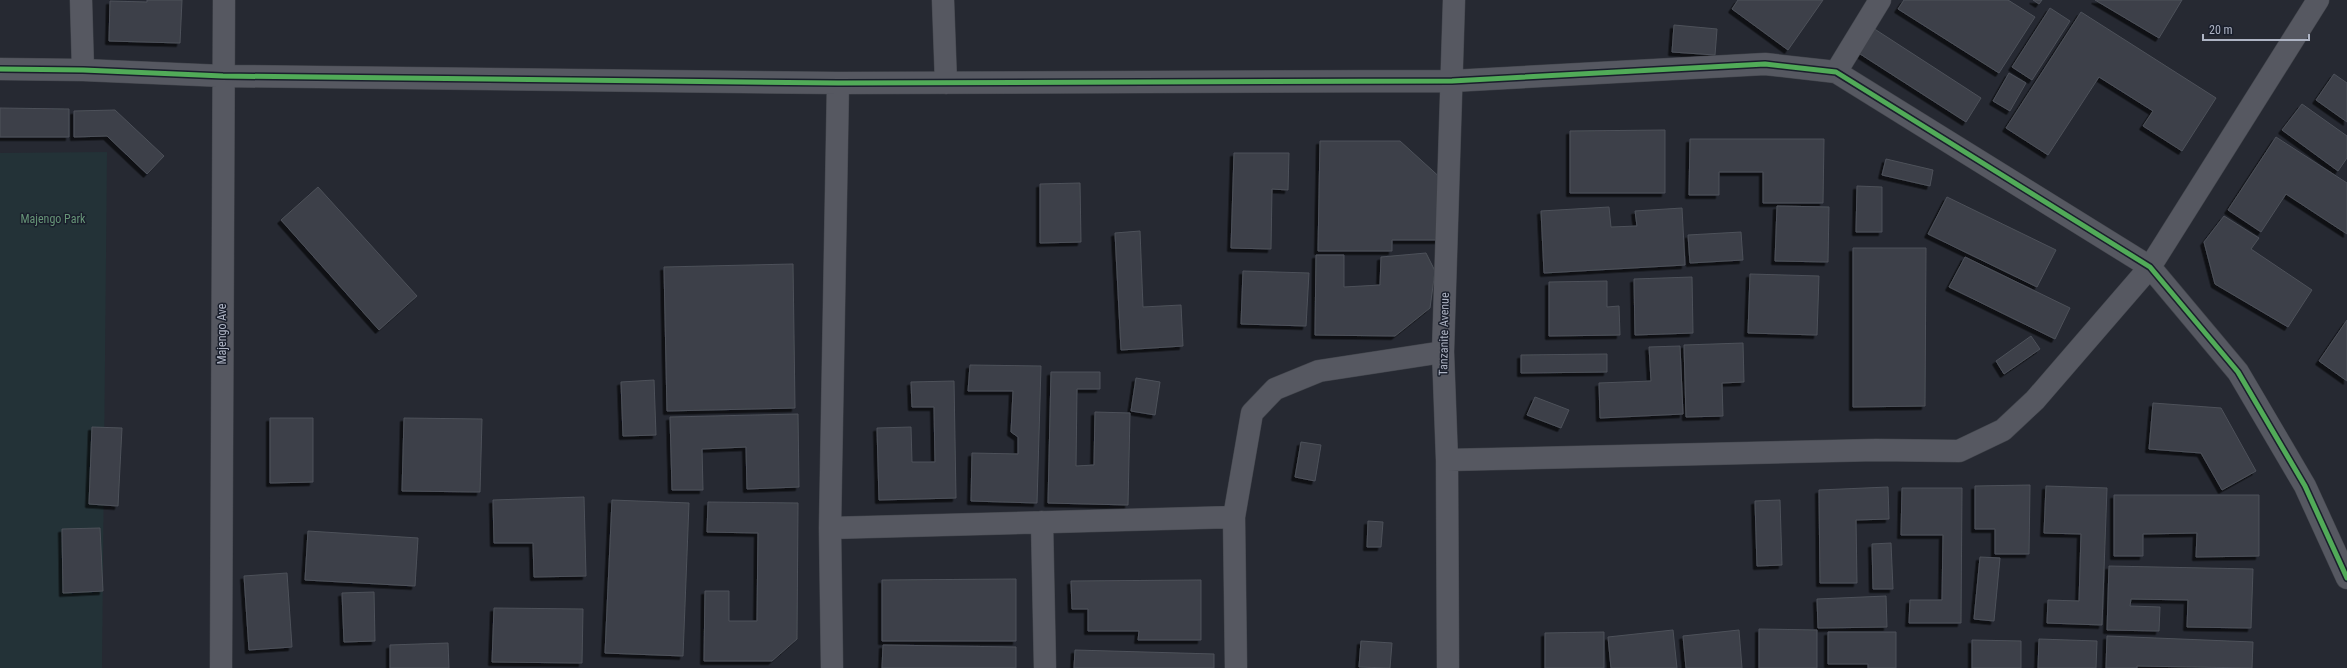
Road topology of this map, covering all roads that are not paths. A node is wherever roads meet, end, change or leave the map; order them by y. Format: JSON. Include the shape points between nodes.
{"nodes":[{"id":1,"x":81,"y":0,"type":"edge"},
{"id":2,"x":224,"y":0,"type":"edge"},
{"id":3,"x":943,"y":0,"type":"edge"},
{"id":4,"x":1454,"y":0,"type":"edge"},
{"id":5,"x":1880,"y":0,"type":"edge"},
{"id":6,"x":2318,"y":0,"type":"edge"},
{"id":7,"x":0,"y":69,"type":"edge"},
{"id":8,"x":84,"y":70,"type":"junction"},
{"id":9,"x":1836,"y":72,"type":"junction"},
{"id":10,"x":222,"y":76,"type":"junction"},
{"id":11,"x":1452,"y":81,"type":"junction"},
{"id":12,"x":838,"y":83,"type":"junction"},
{"id":13,"x":946,"y":83,"type":"junction"},
{"id":14,"x":2150,"y":267,"type":"junction"},
{"id":15,"x":1443,"y":352,"type":"junction"},
{"id":16,"x":1447,"y":460,"type":"junction"},
{"id":17,"x":1234,"y":518,"type":"junction"},
{"id":18,"x":1042,"y":522,"type":"junction"},
{"id":19,"x":830,"y":528,"type":"junction"},
{"id":20,"x":2347,"y":578,"type":"edge"},
{"id":21,"x":221,"y":668,"type":"edge"},
{"id":22,"x":832,"y":668,"type":"edge"},
{"id":23,"x":1045,"y":668,"type":"edge"},
{"id":24,"x":1236,"y":668,"type":"edge"},
{"id":25,"x":1448,"y":668,"type":"edge"}],
"edges":[{"from":1,"to":8,"type":"street"},
{"from":2,"to":10,"type":"street","name":"Majengo Ave"},
{"from":3,"to":13,"type":"street"},
{"from":4,"to":11,"type":"street","name":"Tanzanite Avenue"},
{"from":5,"to":9,"type":"street"},
{"from":6,"to":14,"type":"street"},
{"from":7,"to":8,"type":"street"},
{"from":8,"to":10,"type":"street"},
{"from":9,"to":11,"type":"street","via":[[1765,64]]},
{"from":9,"to":14,"type":"street"},
{"from":10,"to":12,"type":"street"},
{"from":10,"to":21,"type":"street","name":"Majengo Ave"},
{"from":11,"to":13,"type":"street"},
{"from":11,"to":15,"type":"street","name":"Tanzanite Avenue"},
{"from":12,"to":13,"type":"street"},
{"from":12,"to":19,"type":"street"},
{"from":14,"to":16,"type":"street","via":[[2035,400],[2003,430],[1959,451],[1876,450]]},
{"from":14,"to":20,"type":"street","via":[[2238,372],[2305,486]]},
{"from":15,"to":16,"type":"street","name":"Tanzanite Avenue"},
{"from":15,"to":17,"type":"street","via":[[1319,371],[1276,389],[1252,413]]},
{"from":16,"to":25,"type":"street","name":"Tanzanite Avenue"},
{"from":17,"to":18,"type":"street"},
{"from":17,"to":24,"type":"street"},
{"from":18,"to":19,"type":"street"},
{"from":18,"to":23,"type":"street"},
{"from":19,"to":22,"type":"street"}]}
